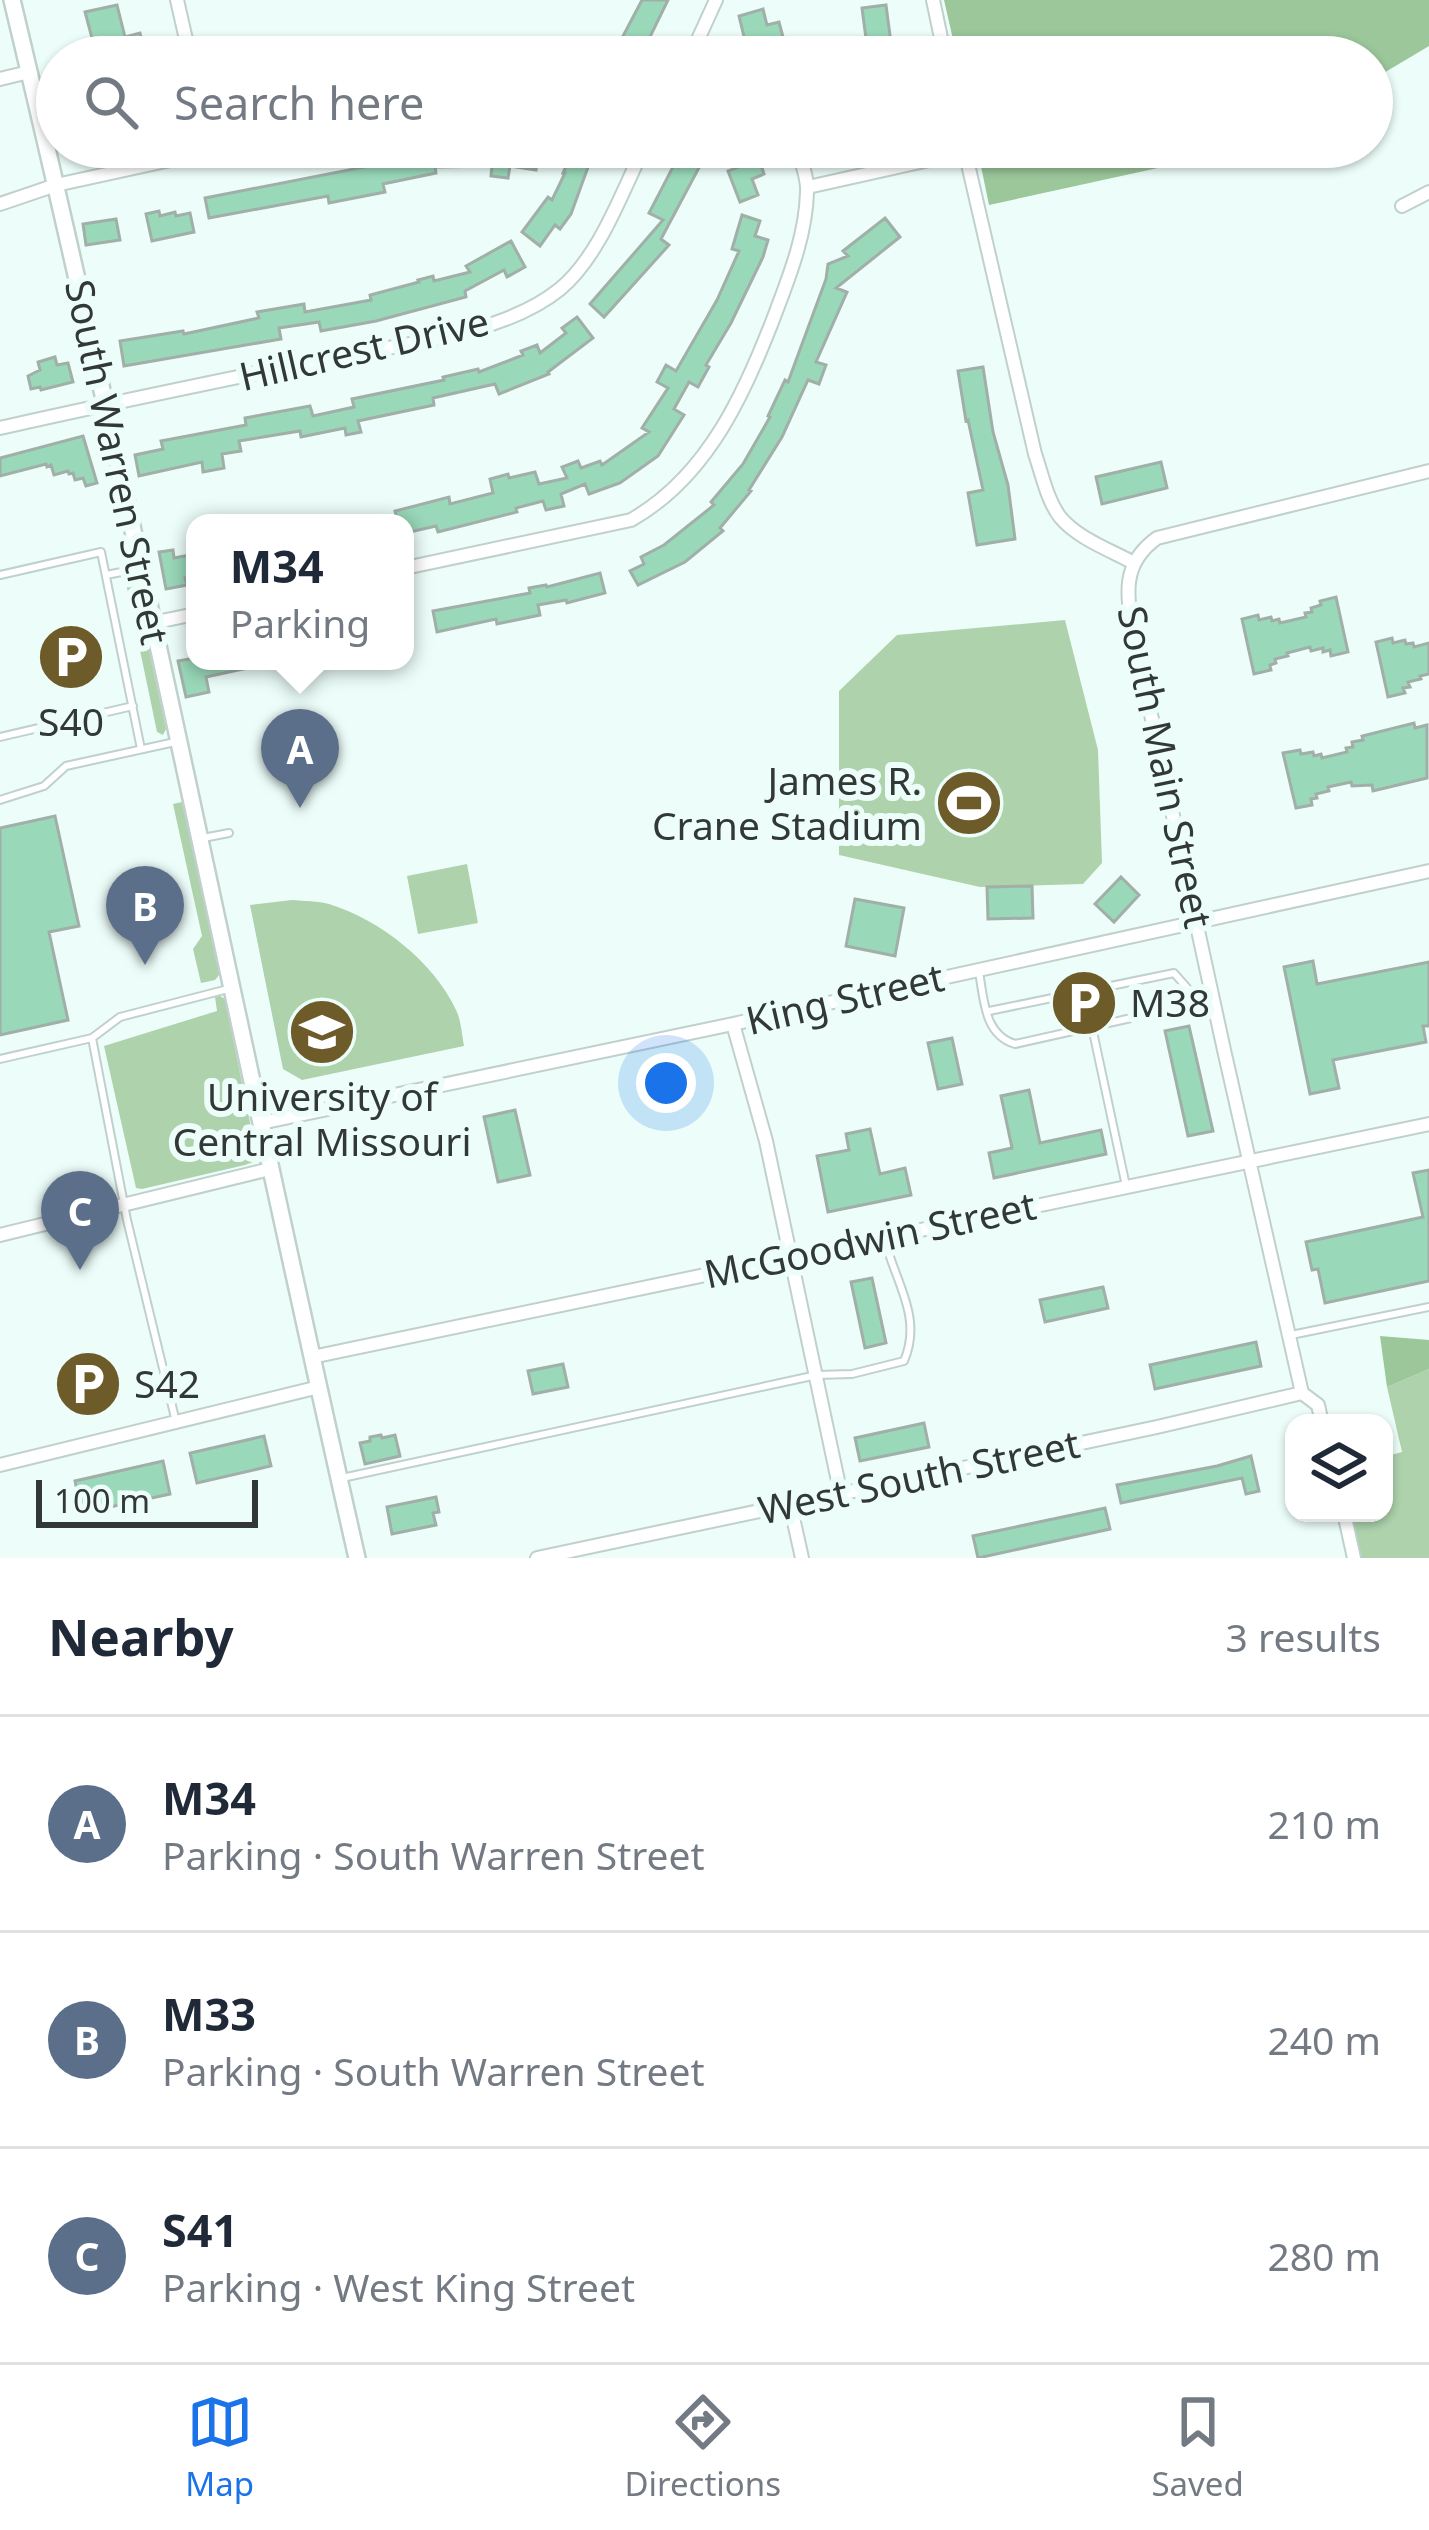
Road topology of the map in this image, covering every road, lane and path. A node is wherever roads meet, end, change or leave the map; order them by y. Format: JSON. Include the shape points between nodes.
{"nodes":[{"id":1,"x":12,"y":0,"type":"edge"},
{"id":2,"x":177,"y":0,"type":"edge"},
{"id":3,"x":716,"y":0,"type":"edge"},
{"id":4,"x":933,"y":0,"type":"edge"},
{"id":5,"x":185,"y":36,"type":"edge"},
{"id":6,"x":700,"y":36,"type":"edge"},
{"id":7,"x":941,"y":36,"type":"edge"},
{"id":8,"x":29,"y":72,"type":"junction"},
{"id":9,"x":0,"y":79,"type":"edge"},
{"id":10,"x":36,"y":101,"type":"edge"},
{"id":11,"x":52,"y":168,"type":"edge"},
{"id":12,"x":128,"y":168,"type":"edge"},
{"id":13,"x":634,"y":168,"type":"edge"},
{"id":14,"x":802,"y":168,"type":"edge"},
{"id":15,"x":889,"y":168,"type":"edge"},
{"id":16,"x":969,"y":168,"type":"edge"},
{"id":17,"x":56,"y":185,"type":"junction"},
{"id":18,"x":808,"y":188,"type":"junction"},
{"id":19,"x":1429,"y":192,"type":"edge"},
{"id":20,"x":0,"y":204,"type":"edge"},
{"id":21,"x":1402,"y":206,"type":"dead end"},
{"id":22,"x":107,"y":404,"type":"junction"},
{"id":23,"x":0,"y":428,"type":"edge"},
{"id":24,"x":1429,"y":471,"type":"edge"},
{"id":25,"x":1134,"y":563,"type":"junction"},
{"id":26,"x":414,"y":566,"type":"edge"},
{"id":27,"x":141,"y":568,"type":"junction"},
{"id":28,"x":0,"y":575,"type":"edge"},
{"id":29,"x":106,"y":575,"type":"junction"},
{"id":30,"x":186,"y":616,"type":"edge"},
{"id":31,"x":152,"y":623,"type":"junction"},
{"id":32,"x":134,"y":706,"type":"junction"},
{"id":33,"x":0,"y":737,"type":"edge"},
{"id":34,"x":177,"y":742,"type":"junction"},
{"id":35,"x":142,"y":748,"type":"junction"},
{"id":36,"x":0,"y":800,"type":"edge"},
{"id":37,"x":229,"y":833,"type":"dead end"},
{"id":38,"x":198,"y":839,"type":"junction"},
{"id":39,"x":1429,"y":871,"type":"edge"},
{"id":40,"x":1197,"y":922,"type":"junction"},
{"id":41,"x":979,"y":969,"type":"junction"},
{"id":42,"x":232,"y":988,"type":"junction"},
{"id":43,"x":1212,"y":994,"type":"junction"},
{"id":44,"x":1197,"y":999,"type":"junction"},
{"id":45,"x":987,"y":1012,"type":"junction"},
{"id":46,"x":733,"y":1024,"type":"junction"},
{"id":47,"x":1092,"y":1027,"type":"junction"},
{"id":48,"x":92,"y":1038,"type":"junction"},
{"id":49,"x":0,"y":1059,"type":"edge"},
{"id":50,"x":261,"y":1124,"type":"junction"},
{"id":51,"x":1429,"y":1124,"type":"edge"},
{"id":52,"x":1249,"y":1161,"type":"junction"},
{"id":53,"x":270,"y":1169,"type":"junction"},
{"id":54,"x":1126,"y":1186,"type":"junction"},
{"id":55,"x":126,"y":1206,"type":"junction"},
{"id":56,"x":0,"y":1235,"type":"edge"},
{"id":57,"x":884,"y":1237,"type":"junction"},
{"id":58,"x":790,"y":1256,"type":"junction"},
{"id":59,"x":1429,"y":1307,"type":"edge"},
{"id":60,"x":1288,"y":1336,"type":"junction"},
{"id":61,"x":312,"y":1357,"type":"junction"},
{"id":62,"x":817,"y":1375,"type":"junction"},
{"id":63,"x":319,"y":1387,"type":"junction"},
{"id":64,"x":1302,"y":1393,"type":"junction"},
{"id":65,"x":1320,"y":1414,"type":"edge"},
{"id":66,"x":176,"y":1422,"type":"junction"},
{"id":67,"x":0,"y":1465,"type":"edge"},
{"id":68,"x":339,"y":1479,"type":"junction"},
{"id":69,"x":841,"y":1495,"type":"junction"},
{"id":70,"x":790,"y":1504,"type":"junction"},
{"id":71,"x":1345,"y":1522,"type":"edge"},
{"id":72,"x":356,"y":1558,"type":"edge"},
{"id":73,"x":537,"y":1558,"type":"edge"},
{"id":74,"x":802,"y":1558,"type":"edge"},
{"id":75,"x":1354,"y":1558,"type":"edge"}],
"edges":[{"from":1,"to":8,"type":"street","name":"South Warren Street"},
{"from":2,"to":5,"type":"street"},
{"from":3,"to":6,"type":"street"},
{"from":4,"to":7,"type":"street"},
{"from":8,"to":9,"type":"street"},
{"from":8,"to":10,"type":"street","name":"South Warren Street"},
{"from":11,"to":17,"type":"street","name":"South Warren Street"},
{"from":12,"to":17,"type":"street"},
{"from":13,"to":22,"type":"street","name":"Hillcrest Drive","via":[[589,257],[537,304],[441,338]]},
{"from":14,"to":18,"type":"street"},
{"from":15,"to":18,"type":"street"},
{"from":16,"to":25,"type":"street","name":"South Main Street","via":[[1051,499],[1078,534]]},
{"from":17,"to":20,"type":"street"},
{"from":17,"to":22,"type":"street","name":"South Warren Street"},
{"from":18,"to":26,"type":"street","via":[[796,258],[756,366],[728,420],[673,489],[631,520]]},
{"from":19,"to":21,"type":"street"},
{"from":22,"to":23,"type":"street","name":"Hillcrest Drive"},
{"from":22,"to":27,"type":"street","name":"South Warren Street"},
{"from":24,"to":25,"type":"street","via":[[1169,533]]},
{"from":25,"to":40,"type":"street","name":"South Main Street","via":[[1127,593],[1135,641]]},
{"from":27,"to":29,"type":"lane"},
{"from":27,"to":31,"type":"street","name":"South Warren Street"},
{"from":28,"to":29,"type":"lane","via":[[101,552]]},
{"from":29,"to":32,"type":"lane"},
{"from":30,"to":31,"type":"street"},
{"from":31,"to":34,"type":"street","name":"South Warren Street"},
{"from":32,"to":33,"type":"lane"},
{"from":32,"to":35,"type":"lane"},
{"from":34,"to":35,"type":"lane"},
{"from":34,"to":38,"type":"street","name":"South Warren Street"},
{"from":35,"to":36,"type":"lane","via":[[66,766],[44,787]]},
{"from":37,"to":38,"type":"lane"},
{"from":38,"to":42,"type":"street","name":"South Warren Street"},
{"from":39,"to":40,"type":"street","name":"King Street"},
{"from":40,"to":41,"type":"street","name":"King Street"},
{"from":40,"to":43,"type":"street","name":"South Main Street"},
{"from":41,"to":45,"type":"lane"},
{"from":41,"to":46,"type":"street","name":"King Street"},
{"from":42,"to":48,"type":"lane","via":[[120,1017]]},
{"from":42,"to":50,"type":"street","name":"South Warren Street"},
{"from":43,"to":44,"type":"lane"},
{"from":43,"to":52,"type":"street","name":"South Main Street"},
{"from":44,"to":45,"type":"lane","via":[[1174,973]]},
{"from":44,"to":47,"type":"lane"},
{"from":45,"to":47,"type":"lane","via":[[998,1036],[1015,1044]]},
{"from":46,"to":50,"type":"street","name":"King Street"},
{"from":46,"to":58,"type":"street"},
{"from":47,"to":54,"type":"lane"},
{"from":48,"to":49,"type":"lane"},
{"from":48,"to":55,"type":"lane"},
{"from":50,"to":53,"type":"street","name":"South Warren Street"},
{"from":51,"to":52,"type":"street","name":"McGoodwin Street"},
{"from":52,"to":54,"type":"street","name":"McGoodwin Street"},
{"from":52,"to":60,"type":"street","name":"South Main Street"},
{"from":53,"to":55,"type":"street"},
{"from":53,"to":61,"type":"street","name":"South Warren Street"},
{"from":54,"to":57,"type":"street","name":"McGoodwin Street"},
{"from":55,"to":56,"type":"street"},
{"from":55,"to":66,"type":"lane"},
{"from":57,"to":58,"type":"street","name":"McGoodwin Street"},
{"from":57,"to":62,"type":"lane","via":[[908,1308],[907,1357]]},
{"from":58,"to":61,"type":"street","name":"McGoodwin Street"},
{"from":58,"to":62,"type":"street"},
{"from":59,"to":60,"type":"lane"},
{"from":60,"to":64,"type":"street","name":"South Main Street"},
{"from":61,"to":63,"type":"street","name":"South Warren Street"},
{"from":62,"to":68,"type":"lane"},
{"from":62,"to":69,"type":"street"},
{"from":63,"to":66,"type":"street"},
{"from":63,"to":68,"type":"street","name":"South Warren Street"},
{"from":64,"to":65,"type":"street","name":"South Main Street"},
{"from":64,"to":69,"type":"street","name":"West South Street"},
{"from":66,"to":67,"type":"street"},
{"from":68,"to":72,"type":"street","name":"South Warren Street"},
{"from":69,"to":70,"type":"street","name":"West South Street"},
{"from":70,"to":73,"type":"street","name":"West South Street"},
{"from":70,"to":74,"type":"street"},
{"from":71,"to":75,"type":"street"}]}
